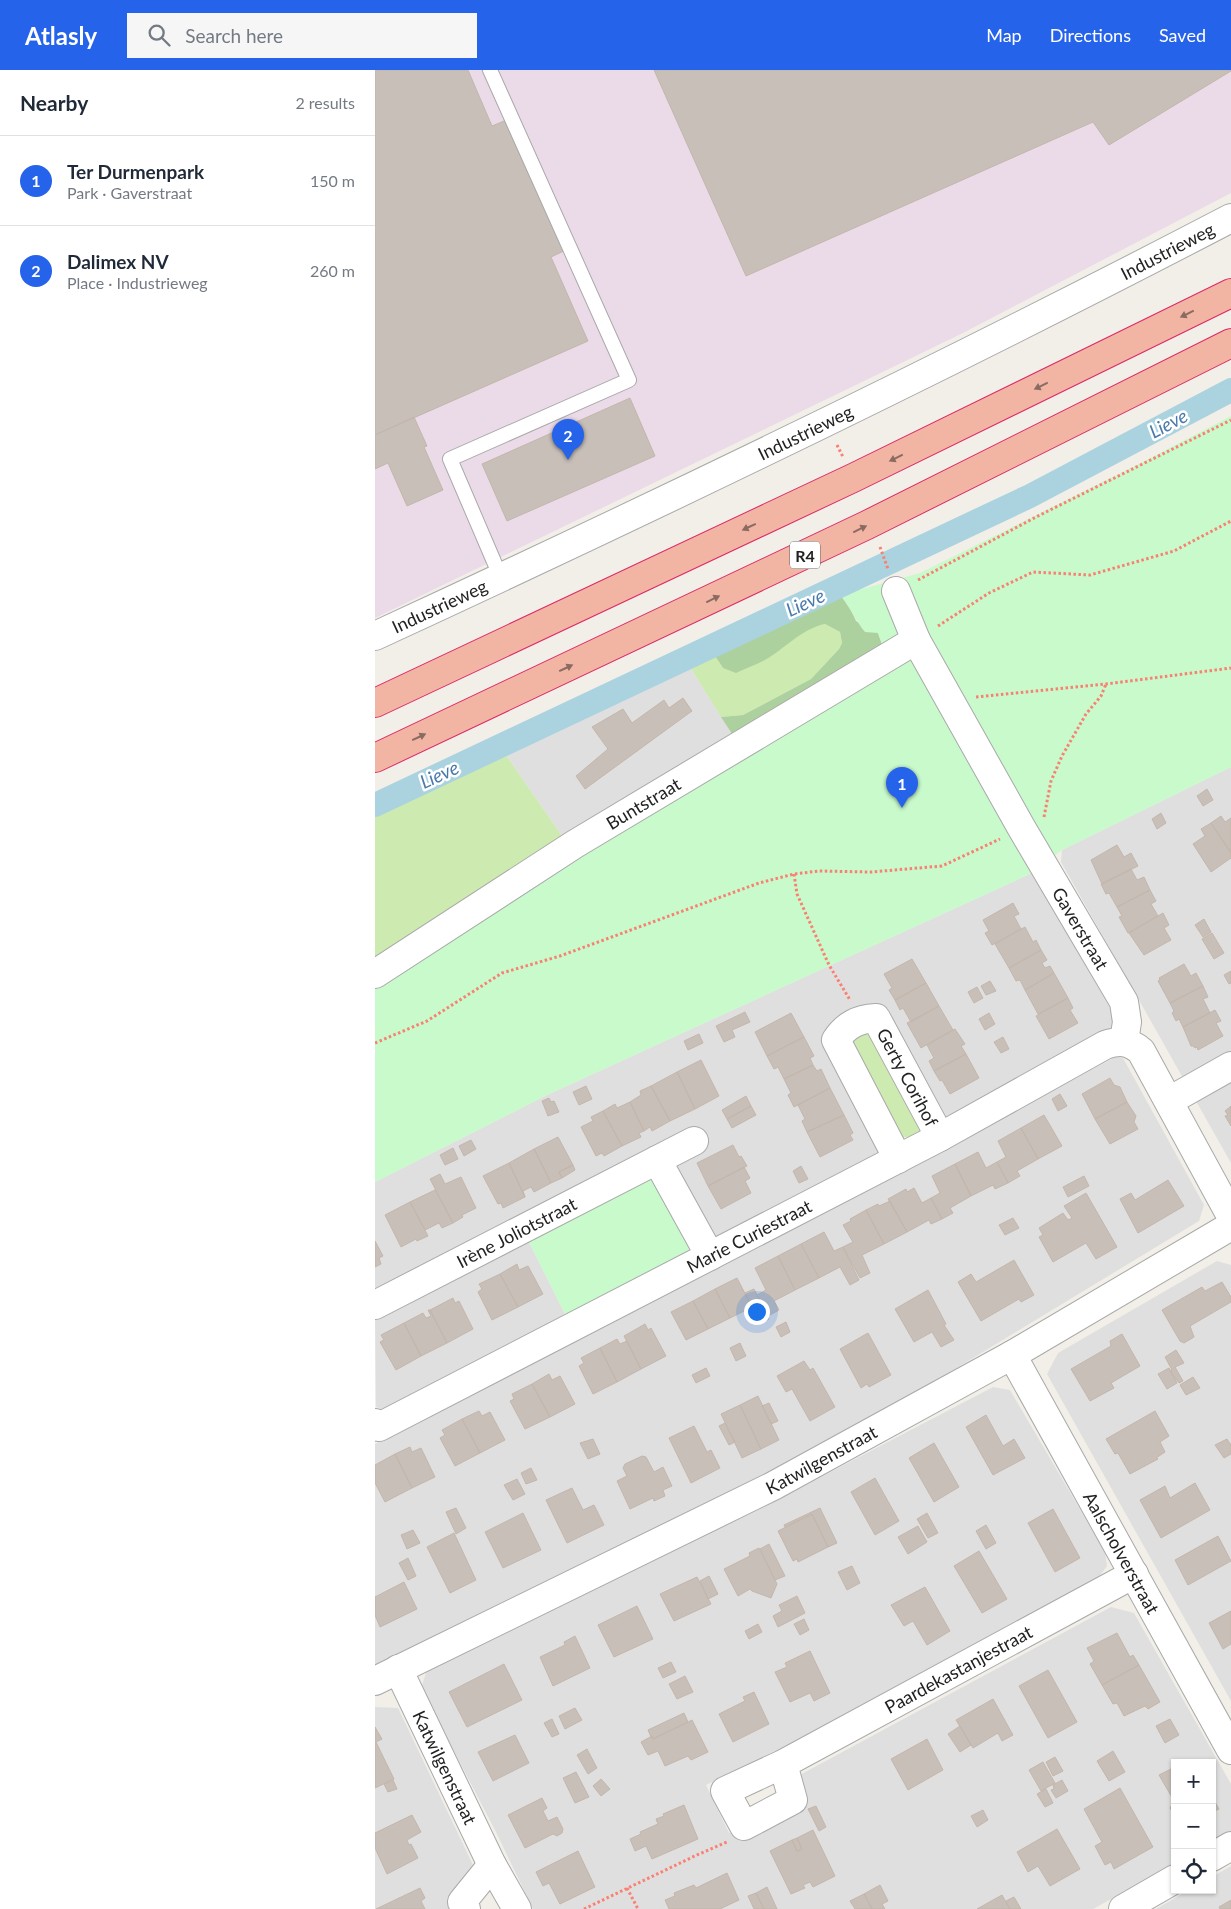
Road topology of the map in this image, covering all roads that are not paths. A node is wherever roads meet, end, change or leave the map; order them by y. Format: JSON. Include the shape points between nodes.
{"nodes":[{"id":1,"x":490,"y":70,"type":"edge"},
{"id":2,"x":1231,"y":218,"type":"edge"},
{"id":3,"x":1231,"y":293,"type":"edge"},
{"id":4,"x":1231,"y":343,"type":"edge"},
{"id":5,"x":501,"y":578,"type":"junction"},
{"id":6,"x":895,"y":592,"type":"road end"},
{"id":7,"x":375,"y":636,"type":"edge"},
{"id":8,"x":916,"y":640,"type":"junction"},
{"id":9,"x":375,"y":703,"type":"edge"},
{"id":10,"x":375,"y":758,"type":"edge"},
{"id":11,"x":375,"y":974,"type":"edge"},
{"id":12,"x":1124,"y":1041,"type":"junction"},
{"id":13,"x":1231,"y":1066,"type":"edge"},
{"id":14,"x":1169,"y":1101,"type":"junction"},
{"id":15,"x":940,"y":1137,"type":"junction"},
{"id":16,"x":694,"y":1141,"type":"dead end"},
{"id":17,"x":898,"y":1159,"type":"junction"},
{"id":18,"x":657,"y":1160,"type":"junction"},
{"id":19,"x":1231,"y":1216,"type":"edge"},
{"id":20,"x":1231,"y":1226,"type":"edge"},
{"id":21,"x":710,"y":1256,"type":"junction"},
{"id":22,"x":375,"y":1305,"type":"edge"},
{"id":23,"x":1012,"y":1356,"type":"junction"},
{"id":24,"x":375,"y":1423,"type":"edge"},
{"id":25,"x":1134,"y":1574,"type":"junction"},
{"id":26,"x":387,"y":1675,"type":"edge"},
{"id":27,"x":1231,"y":1750,"type":"edge"},
{"id":28,"x":783,"y":1764,"type":"junction"},
{"id":29,"x":1231,"y":1846,"type":"edge"},
{"id":30,"x":1216,"y":1855,"type":"edge"},
{"id":31,"x":492,"y":1865,"type":"junction"},
{"id":32,"x":1171,"y":1881,"type":"edge"},
{"id":33,"x":466,"y":1909,"type":"edge"},
{"id":34,"x":517,"y":1909,"type":"edge"},
{"id":35,"x":1123,"y":1909,"type":"edge"}],
"edges":[{"from":1,"to":5,"type":"lane","via":[[629,380],[450,459]]},
{"from":2,"to":5,"type":"street","name":"Industrieweg","via":[[1065,304]]},
{"from":3,"to":9,"type":"highway","one_way":true,"via":[[853,478]]},
{"from":10,"to":4,"type":"highway","number":"R4","one_way":true,"via":[[867,525]]},
{"from":5,"to":7,"type":"street","name":"Industrieweg"},
{"from":6,"to":8,"type":"street","name":"Gaverstraat"},
{"from":8,"to":11,"type":"street","name":"Buntstraat","via":[[575,844]]},
{"from":8,"to":12,"type":"street","name":"Gaverstraat","via":[[1025,835],[1124,1002],[1127,1022]]},
{"from":12,"to":14,"type":"street","via":[[1141,1051]]},
{"from":12,"to":15,"type":"street","name":"Marie Curiestraat","via":[[1105,1045]]},
{"from":13,"to":14,"type":"street"},
{"from":14,"to":19,"type":"street"},
{"from":15,"to":17,"type":"street","name":"Marie Curiestraat"},
{"from":15,"to":17,"type":"street","name":"Gerty Corihof","via":[[876,1018],[852,1024],[836,1040]]},
{"from":16,"to":18,"type":"street","name":"Irène Joliotstraat"},
{"from":17,"to":21,"type":"street","name":"Marie Curiestraat"},
{"from":18,"to":21,"type":"street"},
{"from":18,"to":22,"type":"street","name":"Irène Joliotstraat"},
{"from":20,"to":23,"type":"street","name":"Katwilgenstraat"},
{"from":21,"to":24,"type":"street","name":"Marie Curiestraat","via":[[379,1427]]},
{"from":23,"to":25,"type":"street","name":"Aalscholverstraat"},
{"from":23,"to":26,"type":"street","name":"Katwilgenstraat","via":[[773,1486]]},
{"from":25,"to":27,"type":"street","name":"Aalscholverstraat"},
{"from":25,"to":28,"type":"street","name":"Paardekastanjestraat"},
{"from":26,"to":31,"type":"street","name":"Katwilgenstraat"},
{"from":28,"to":28,"type":"street","name":"Paardekastanjestraat","via":[[725,1791],[744,1826],[793,1800]]},
{"from":29,"to":30,"type":"street"},
{"from":31,"to":33,"type":"street","via":[[462,1902]]},
{"from":31,"to":34,"type":"street","name":"Katwilgenstraat"},
{"from":32,"to":35,"type":"street"}]}
